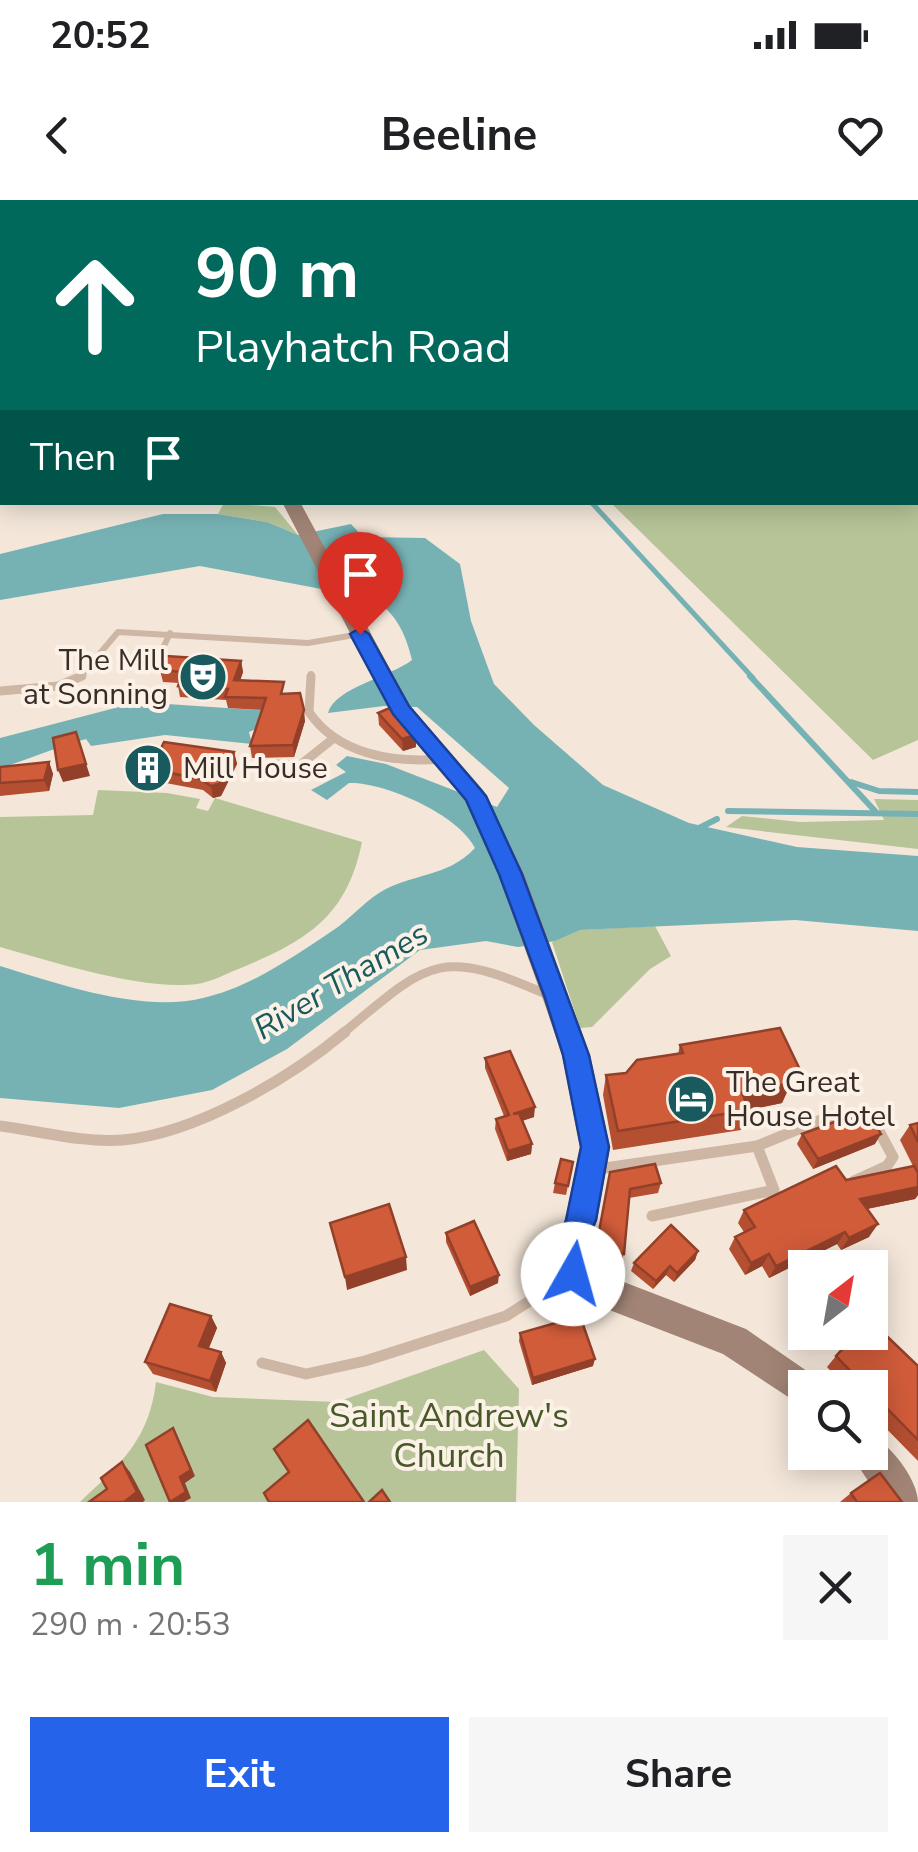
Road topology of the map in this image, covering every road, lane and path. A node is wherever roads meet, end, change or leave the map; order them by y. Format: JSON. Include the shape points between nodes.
{"nodes":[{"id":1,"x":292,"y":505,"type":"edge"},
{"id":2,"x":170,"y":633,"type":"junction"},
{"id":3,"x":363,"y":639,"type":"junction"},
{"id":4,"x":163,"y":648,"type":"dead end"},
{"id":5,"x":312,"y":674,"type":"dead end"},
{"id":6,"x":0,"y":691,"type":"edge"},
{"id":7,"x":334,"y":738,"type":"junction"},
{"id":8,"x":442,"y":758,"type":"junction"},
{"id":9,"x":277,"y":764,"type":"dead end"},
{"id":10,"x":555,"y":992,"type":"junction"},
{"id":11,"x":0,"y":1126,"type":"edge"},
{"id":12,"x":756,"y":1146,"type":"junction"},
{"id":13,"x":590,"y":1170,"type":"junction"},
{"id":14,"x":848,"y":1183,"type":"edge"},
{"id":15,"x":652,"y":1216,"type":"dead end"},
{"id":16,"x":573,"y":1274,"type":"junction"},
{"id":17,"x":262,"y":1363,"type":"dead end"},
{"id":18,"x":788,"y":1378,"type":"edge"},
{"id":19,"x":881,"y":1470,"type":"edge"},
{"id":20,"x":905,"y":1502,"type":"edge"}],
"edges":[{"from":1,"to":3,"type":"main road"},
{"from":2,"to":3,"type":"lane","via":[[308,643]]},
{"from":2,"to":4,"type":"lane"},
{"from":2,"to":6,"type":"lane","via":[[118,632],[73,681]]},
{"from":3,"to":8,"type":"main road","via":[[400,710]]},
{"from":5,"to":7,"type":"lane","via":[[310,712]]},
{"from":7,"to":8,"type":"lane","via":[[397,758]]},
{"from":7,"to":9,"type":"lane","via":[[300,765]]},
{"from":8,"to":10,"type":"main road","via":[[476,796]]},
{"from":10,"to":11,"type":"lane","via":[[474,965],[446,966],[421,974],[315,1056],[188,1120],[134,1139]]},
{"from":10,"to":13,"type":"main road","via":[[595,1147]]},
{"from":12,"to":13,"type":"lane"},
{"from":12,"to":14,"type":"lane","via":[[785,1130],[870,1114],[893,1157]]},
{"from":12,"to":15,"type":"lane","via":[[774,1190]]},
{"from":13,"to":16,"type":"main road","via":[[572,1244]]},
{"from":16,"to":17,"type":"lane","via":[[506,1316],[364,1360],[306,1374]]},
{"from":16,"to":18,"type":"main road","via":[[734,1341]]},
{"from":19,"to":20,"type":"main road"}]}
